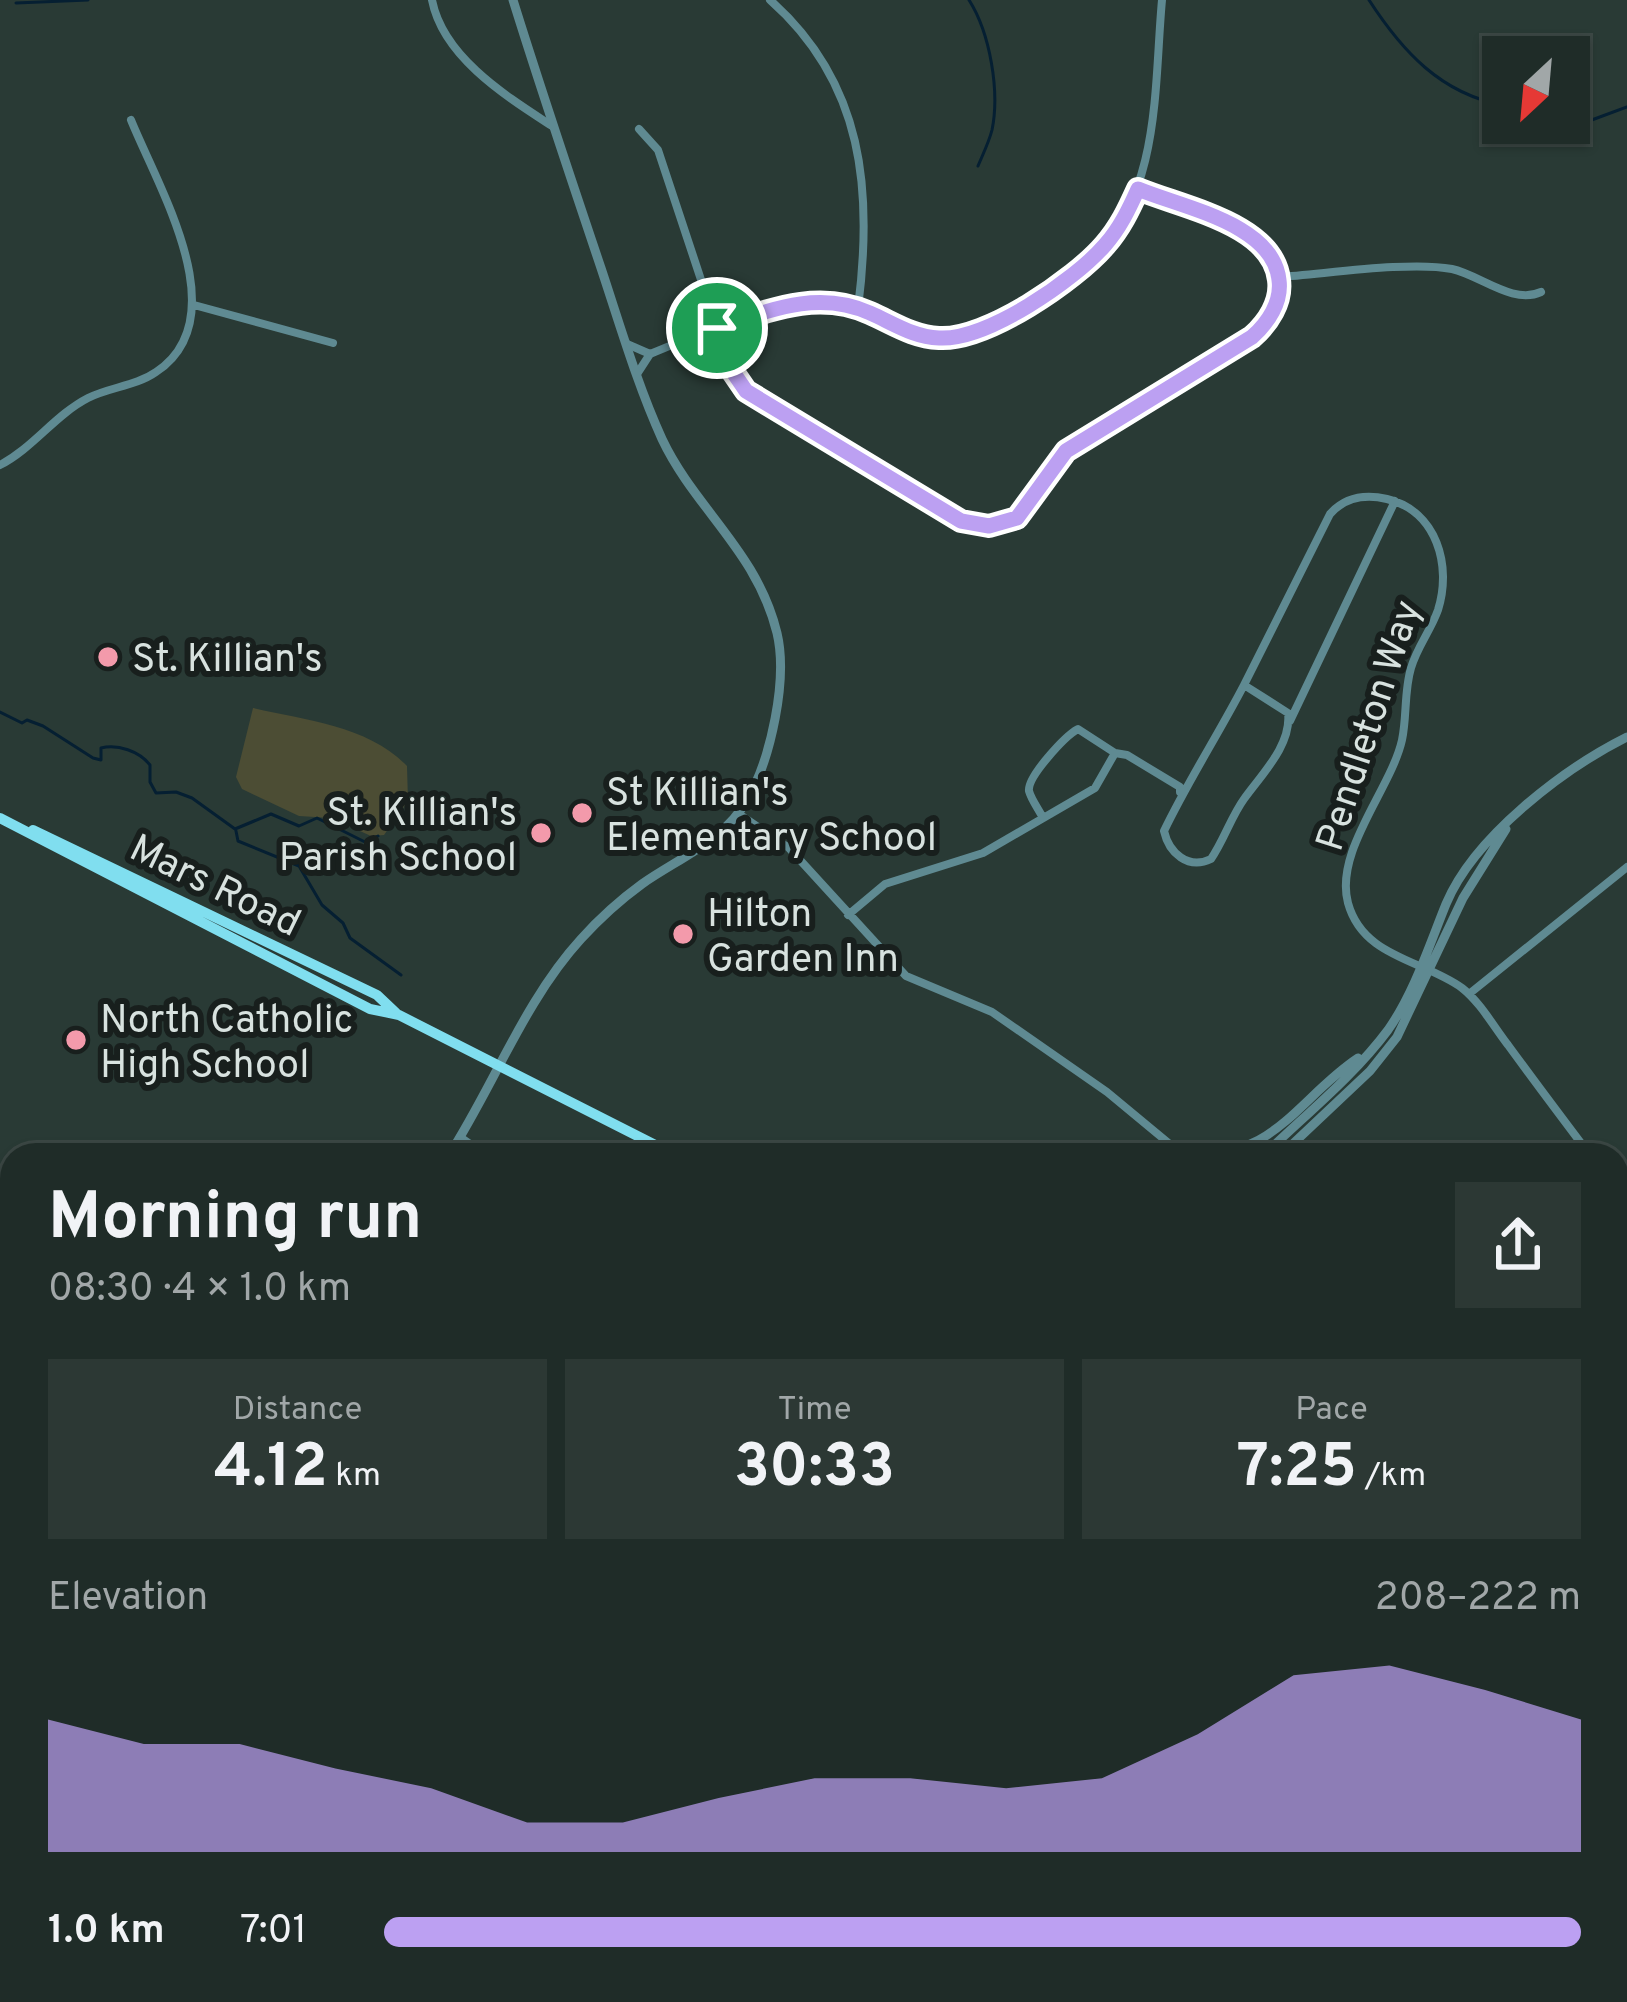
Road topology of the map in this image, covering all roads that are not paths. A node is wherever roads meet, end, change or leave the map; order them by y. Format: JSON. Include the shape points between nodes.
{"nodes":[{"id":1,"x":432,"y":0,"type":"edge"},
{"id":2,"x":513,"y":0,"type":"edge"},
{"id":3,"x":770,"y":0,"type":"edge"},
{"id":4,"x":1162,"y":0,"type":"edge"},
{"id":5,"x":131,"y":120,"type":"dead end"},
{"id":6,"x":552,"y":126,"type":"junction"},
{"id":7,"x":639,"y":129,"type":"dead end"},
{"id":8,"x":1138,"y":189,"type":"junction"},
{"id":9,"x":1279,"y":277,"type":"junction"},
{"id":10,"x":1541,"y":292,"type":"dead end"},
{"id":11,"x":194,"y":304,"type":"junction"},
{"id":12,"x":858,"y":308,"type":"junction"},
{"id":13,"x":717,"y":328,"type":"junction"},
{"id":14,"x":332,"y":343,"type":"dead end"},
{"id":15,"x":626,"y":344,"type":"junction"},
{"id":16,"x":650,"y":354,"type":"junction"},
{"id":17,"x":637,"y":374,"type":"junction"},
{"id":18,"x":0,"y":465,"type":"edge"},
{"id":19,"x":1395,"y":501,"type":"junction"},
{"id":20,"x":1244,"y":685,"type":"junction"},
{"id":21,"x":1289,"y":723,"type":"junction"},
{"id":22,"x":1627,"y":737,"type":"edge"},
{"id":23,"x":1115,"y":753,"type":"junction"},
{"id":24,"x":1180,"y":794,"type":"junction"},
{"id":25,"x":739,"y":814,"type":"junction"},
{"id":26,"x":0,"y":818,"type":"edge"},
{"id":27,"x":1042,"y":818,"type":"junction"},
{"id":28,"x":1627,"y":867,"type":"edge"},
{"id":29,"x":848,"y":915,"type":"junction"},
{"id":30,"x":1424,"y":971,"type":"junction"},
{"id":31,"x":1469,"y":994,"type":"junction"},
{"id":32,"x":1372,"y":1049,"type":"junction"},
{"id":33,"x":501,"y":1066,"type":"junction"},
{"id":34,"x":1308,"y":1120,"type":"junction"},
{"id":35,"x":460,"y":1137,"type":"junction"},
{"id":36,"x":457,"y":1143,"type":"edge"},
{"id":37,"x":468,"y":1143,"type":"edge"},
{"id":38,"x":653,"y":1143,"type":"edge"},
{"id":39,"x":1174,"y":1143,"type":"edge"},
{"id":40,"x":1254,"y":1143,"type":"edge"},
{"id":41,"x":1279,"y":1143,"type":"edge"},
{"id":42,"x":1290,"y":1143,"type":"edge"},
{"id":43,"x":1581,"y":1143,"type":"edge"}],
"edges":[{"from":1,"to":6,"type":"street","via":[[440,28],[465,58]]},
{"from":2,"to":6,"type":"street"},
{"from":3,"to":12,"type":"street","via":[[827,68],[852,126],[865,188]]},
{"from":4,"to":8,"type":"street"},
{"from":5,"to":11,"type":"street","via":[[190,266]]},
{"from":6,"to":15,"type":"street"},
{"from":7,"to":13,"type":"street","via":[[658,150]]},
{"from":8,"to":9,"type":"street","via":[[1245,230],[1271,253]]},
{"from":8,"to":12,"type":"street","via":[[1093,258],[986,331],[928,337]]},
{"from":9,"to":10,"type":"street","via":[[1437,267],[1519,296]]},
{"from":9,"to":13,"type":"street","via":[[1274,308],[1259,331],[1066,451],[1023,510],[1001,526],[961,521],[746,391]]},
{"from":11,"to":14,"type":"street"},
{"from":11,"to":18,"type":"street","via":[[170,361],[89,398]]},
{"from":12,"to":13,"type":"street","via":[[795,303]]},
{"from":13,"to":16,"type":"street"},
{"from":15,"to":16,"type":"street"},
{"from":15,"to":17,"type":"street"},
{"from":16,"to":17,"type":"street"},
{"from":17,"to":25,"type":"street","via":[[666,446],[759,583],[778,639],[777,704]]},
{"from":19,"to":20,"type":"street","via":[[1339,503]]},
{"from":19,"to":21,"type":"street"},
{"from":19,"to":30,"type":"street","name":"Pendleton Way","via":[[1436,540],[1442,592],[1412,667],[1396,757],[1358,840],[1347,901],[1374,943]]},
{"from":20,"to":21,"type":"street","name":"Pendleton Way","via":[[1281,707]]},
{"from":20,"to":24,"type":"street"},
{"from":21,"to":24,"type":"street","name":"Pendleton Way","via":[[1264,778],[1202,863],[1167,844],[1164,831]]},
{"from":22,"to":30,"type":"street","via":[[1562,776],[1484,846],[1458,882]]},
{"from":23,"to":24,"type":"street","via":[[1154,770]]},
{"from":23,"to":27,"type":"street","via":[[1095,788]]},
{"from":23,"to":27,"type":"street","via":[[1078,729],[1066,736],[1029,783]]},
{"from":25,"to":29,"type":"street","via":[[789,848]]},
{"from":25,"to":33,"type":"street","via":[[589,931]]},
{"from":26,"to":33,"type":"main road","name":"Mars Road","via":[[353,1000]]},
{"from":27,"to":29,"type":"street","via":[[982,853],[885,884]]},
{"from":28,"to":31,"type":"street"},
{"from":29,"to":39,"type":"street","via":[[905,976],[992,1012]]},
{"from":30,"to":31,"type":"street","name":"Pendleton Way"},
{"from":30,"to":32,"type":"street"},
{"from":30,"to":34,"type":"street","via":[[1391,1046]]},
{"from":31,"to":43,"type":"street"},
{"from":32,"to":34,"type":"street"},
{"from":32,"to":40,"type":"street"},
{"from":33,"to":35,"type":"street"},
{"from":33,"to":38,"type":"main road","name":"Mars Road"},
{"from":34,"to":41,"type":"street"},
{"from":34,"to":42,"type":"street"},
{"from":35,"to":36,"type":"street"},
{"from":35,"to":37,"type":"street"}]}
